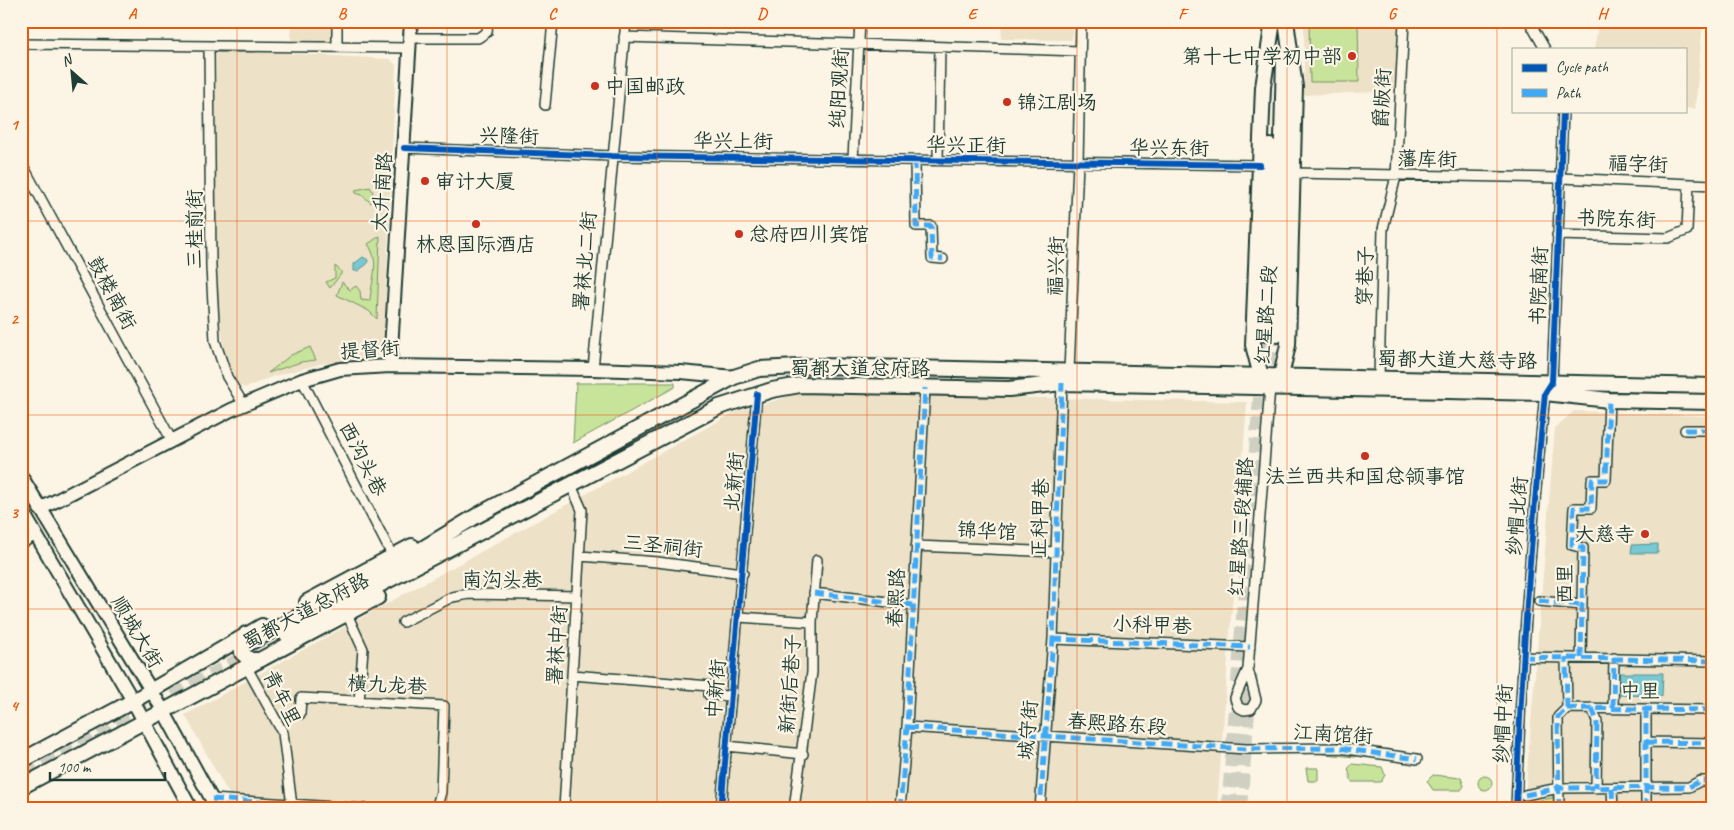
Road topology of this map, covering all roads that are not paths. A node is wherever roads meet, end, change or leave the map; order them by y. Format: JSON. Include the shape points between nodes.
{"nodes":[{"id":1,"x":337,"y":21,"type":"edge"},
{"id":2,"x":411,"y":21,"type":"edge"},
{"id":3,"x":488,"y":21,"type":"edge"},
{"id":4,"x":553,"y":21,"type":"edge"},
{"id":5,"x":626,"y":21,"type":"edge"},
{"id":6,"x":860,"y":21,"type":"edge"},
{"id":7,"x":1080,"y":21,"type":"edge"},
{"id":8,"x":1404,"y":21,"type":"edge"},
{"id":9,"x":1529,"y":21,"type":"edge"},
{"id":10,"x":1279,"y":22,"type":"edge"},
{"id":11,"x":624,"y":37,"type":"junction"},
{"id":12,"x":410,"y":43,"type":"junction"},
{"id":13,"x":21,"y":44,"type":"edge"},
{"id":14,"x":859,"y":44,"type":"junction"},
{"id":15,"x":209,"y":46,"type":"junction"},
{"id":16,"x":337,"y":47,"type":"junction"},
{"id":17,"x":940,"y":47,"type":"junction"},
{"id":18,"x":1544,"y":48,"type":"edge"},
{"id":19,"x":1080,"y":52,"type":"junction"},
{"id":20,"x":545,"y":105,"type":"dead end"},
{"id":21,"x":1563,"y":112,"type":"edge"},
{"id":22,"x":404,"y":148,"type":"junction"},
{"id":23,"x":612,"y":156,"type":"junction"},
{"id":24,"x":853,"y":159,"type":"junction"},
{"id":25,"x":916,"y":160,"type":"junction"},
{"id":26,"x":938,"y":161,"type":"junction"},
{"id":27,"x":21,"y":162,"type":"edge"},
{"id":28,"x":1078,"y":163,"type":"junction"},
{"id":29,"x":1260,"y":166,"type":"junction"},
{"id":30,"x":1293,"y":173,"type":"junction"},
{"id":31,"x":1396,"y":176,"type":"junction"},
{"id":32,"x":1561,"y":178,"type":"junction"},
{"id":33,"x":1689,"y":184,"type":"junction"},
{"id":34,"x":1713,"y":185,"type":"edge"},
{"id":35,"x":1557,"y":235,"type":"junction"},
{"id":36,"x":943,"y":259,"type":"dead end"},
{"id":37,"x":1271,"y":334,"type":"tunnel mouth"},
{"id":38,"x":390,"y":366,"type":"junction"},
{"id":39,"x":593,"y":370,"type":"junction"},
{"id":40,"x":1261,"y":376,"type":"junction"},
{"id":41,"x":1281,"y":376,"type":"junction"},
{"id":42,"x":734,"y":377,"type":"junction"},
{"id":43,"x":1066,"y":377,"type":"junction"},
{"id":44,"x":1379,"y":378,"type":"junction"},
{"id":45,"x":302,"y":380,"type":"junction"},
{"id":46,"x":1713,"y":386,"type":"edge"},
{"id":47,"x":1270,"y":387,"type":"junction"},
{"id":48,"x":925,"y":388,"type":"junction"},
{"id":49,"x":1549,"y":388,"type":"junction"},
{"id":50,"x":757,"y":394,"type":"junction"},
{"id":51,"x":1610,"y":400,"type":"junction"},
{"id":52,"x":1713,"y":402,"type":"edge"},
{"id":53,"x":244,"y":405,"type":"junction"},
{"id":54,"x":1685,"y":430,"type":"dead end"},
{"id":55,"x":1713,"y":430,"type":"edge"},
{"id":56,"x":172,"y":441,"type":"junction"},
{"id":57,"x":21,"y":476,"type":"edge"},
{"id":58,"x":571,"y":485,"type":"junction"},
{"id":59,"x":21,"y":509,"type":"edge"},
{"id":60,"x":40,"y":509,"type":"junction"},
{"id":61,"x":478,"y":515,"type":"junction"},
{"id":62,"x":484,"y":531,"type":"junction"},
{"id":63,"x":36,"y":535,"type":"junction"},
{"id":64,"x":21,"y":544,"type":"edge"},
{"id":65,"x":916,"y":546,"type":"junction"},
{"id":66,"x":1057,"y":552,"type":"junction"},
{"id":67,"x":392,"y":555,"type":"junction"},
{"id":68,"x":580,"y":556,"type":"junction"},
{"id":69,"x":817,"y":560,"type":"dead end"},
{"id":70,"x":743,"y":573,"type":"junction"},
{"id":71,"x":814,"y":593,"type":"junction"},
{"id":72,"x":577,"y":596,"type":"junction"},
{"id":73,"x":1539,"y":601,"type":"dead end"},
{"id":74,"x":913,"y":605,"type":"junction"},
{"id":75,"x":1582,"y":605,"type":"junction"},
{"id":76,"x":347,"y":614,"type":"junction"},
{"id":77,"x":739,"y":617,"type":"junction"},
{"id":78,"x":403,"y":622,"type":"dead end"},
{"id":79,"x":812,"y":622,"type":"junction"},
{"id":80,"x":1053,"y":639,"type":"junction"},
{"id":81,"x":1524,"y":642,"type":"joint"},
{"id":82,"x":1250,"y":647,"type":"junction"},
{"id":83,"x":252,"y":650,"type":"junction"},
{"id":84,"x":1052,"y":654,"type":"joint"},
{"id":85,"x":1523,"y":657,"type":"junction"},
{"id":86,"x":1566,"y":658,"type":"junction"},
{"id":87,"x":1581,"y":658,"type":"junction"},
{"id":88,"x":1614,"y":658,"type":"junction"},
{"id":89,"x":1713,"y":661,"type":"edge"},
{"id":90,"x":1248,"y":669,"type":"tunnel mouth"},
{"id":91,"x":572,"y":674,"type":"junction"},
{"id":92,"x":150,"y":690,"type":"junction"},
{"id":93,"x":731,"y":696,"type":"junction"},
{"id":94,"x":133,"y":701,"type":"junction"},
{"id":95,"x":359,"y":702,"type":"junction"},
{"id":96,"x":1567,"y":708,"type":"junction"},
{"id":97,"x":1592,"y":708,"type":"junction"},
{"id":98,"x":1613,"y":708,"type":"junction"},
{"id":99,"x":1646,"y":709,"type":"junction"},
{"id":100,"x":162,"y":710,"type":"junction"},
{"id":101,"x":1713,"y":710,"type":"edge"},
{"id":102,"x":300,"y":714,"type":"dead end"},
{"id":103,"x":143,"y":720,"type":"junction"},
{"id":104,"x":907,"y":727,"type":"junction"},
{"id":105,"x":1045,"y":736,"type":"junction"},
{"id":106,"x":1646,"y":742,"type":"junction"},
{"id":107,"x":1713,"y":744,"type":"edge"},
{"id":108,"x":727,"y":746,"type":"junction"},
{"id":109,"x":1246,"y":749,"type":"joint"},
{"id":110,"x":803,"y":754,"type":"junction"},
{"id":111,"x":1417,"y":759,"type":"dead end"},
{"id":112,"x":21,"y":761,"type":"edge"},
{"id":113,"x":1713,"y":781,"type":"edge"},
{"id":114,"x":1646,"y":786,"type":"junction"},
{"id":115,"x":21,"y":787,"type":"edge"},
{"id":116,"x":1559,"y":788,"type":"junction"},
{"id":117,"x":1596,"y":788,"type":"junction"},
{"id":118,"x":1612,"y":788,"type":"junction"},
{"id":119,"x":1525,"y":795,"type":"dead end"},
{"id":120,"x":215,"y":804,"type":"edge"},
{"id":121,"x":292,"y":806,"type":"junction"},
{"id":122,"x":191,"y":809,"type":"edge"},
{"id":123,"x":366,"y":809,"type":"edge"},
{"id":124,"x":436,"y":809,"type":"edge"},
{"id":125,"x":564,"y":809,"type":"edge"},
{"id":126,"x":572,"y":809,"type":"edge"},
{"id":127,"x":587,"y":809,"type":"edge"},
{"id":128,"x":720,"y":809,"type":"edge"},
{"id":129,"x":794,"y":809,"type":"edge"},
{"id":130,"x":900,"y":809,"type":"edge"},
{"id":131,"x":1040,"y":809,"type":"edge"},
{"id":132,"x":1516,"y":809,"type":"edge"},
{"id":133,"x":1559,"y":809,"type":"edge"},
{"id":134,"x":1620,"y":809,"type":"edge"},
{"id":135,"x":1646,"y":809,"type":"edge"}],
"edges":[{"from":1,"to":16,"type":"street"},
{"from":2,"to":12,"type":"main road","name":"太升南路"},
{"from":3,"to":12,"type":"street","via":[[487,32],[478,38]]},
{"from":4,"to":20,"type":"street"},
{"from":5,"to":11,"type":"street","name":"署袜北二街"},
{"from":6,"to":14,"type":"street","name":"纯阳观街"},
{"from":7,"to":19,"type":"street","name":"福兴街"},
{"from":8,"to":31,"type":"street","name":"爵版街"},
{"from":9,"to":18,"type":"street"},
{"from":10,"to":29,"type":"main road","name":"红星路二段","via":[[1262,87]]},
{"from":10,"to":30,"type":"main road","name":"红星路二段","via":[[1295,87]]},
{"from":10,"to":37,"type":"main road"},
{"from":11,"to":14,"type":"street"},
{"from":11,"to":23,"type":"street","name":"署袜北二街"},
{"from":12,"to":16,"type":"street"},
{"from":12,"to":22,"type":"main road","name":"太升南路"},
{"from":13,"to":15,"type":"street"},
{"from":14,"to":17,"type":"street"},
{"from":14,"to":24,"type":"street","name":"纯阳观街"},
{"from":15,"to":16,"type":"street"},
{"from":15,"to":53,"type":"street","name":"三桂前街","via":[[211,268],[215,341],[227,377]]},
{"from":17,"to":19,"type":"street"},
{"from":17,"to":26,"type":"street"},
{"from":19,"to":28,"type":"street","name":"福兴街"},
{"from":21,"to":32,"type":"street","name":"书院南街"},
{"from":22,"to":23,"type":"street","name":"兴隆街"},
{"from":22,"to":38,"type":"main road","name":"太升南路"},
{"from":23,"to":24,"type":"street","name":"华兴上街"},
{"from":23,"to":39,"type":"street","name":"署袜北二街"},
{"from":24,"to":25,"type":"street","name":"华兴正街"},
{"from":25,"to":26,"type":"street","name":"华兴正街"},
{"from":25,"to":36,"type":"street","via":[[916,226],[931,226],[932,258]]},
{"from":26,"to":28,"type":"street","name":"华兴正街"},
{"from":27,"to":56,"type":"street","name":"鼓楼南街"},
{"from":28,"to":29,"type":"street","name":"华兴东街"},
{"from":28,"to":43,"type":"street","name":"福兴街"},
{"from":29,"to":40,"type":"main road","name":"红星路二段","via":[[1253,345]]},
{"from":30,"to":31,"type":"street","name":"藩库街"},
{"from":30,"to":41,"type":"main road","name":"红星路二段","via":[[1288,345]]},
{"from":31,"to":32,"type":"street","name":"藩库街"},
{"from":31,"to":44,"type":"street","name":"穿巷子","via":[[1383,230]]},
{"from":32,"to":33,"type":"street","name":"福字街"},
{"from":32,"to":35,"type":"street","name":"书院南街"},
{"from":33,"to":34,"type":"street","name":"福字街"},
{"from":33,"to":35,"type":"street","name":"书院东街","via":[[1687,230],[1668,238]]},
{"from":35,"to":49,"type":"street","name":"书院南街"},
{"from":38,"to":39,"type":"main road","name":"提督街"},
{"from":38,"to":45,"type":"main road","name":"提督街","via":[[340,369]]},
{"from":39,"to":42,"type":"main road","name":"提督街"},
{"from":40,"to":41,"type":"main road","name":"蜀都大道大慈寺路"},
{"from":40,"to":43,"type":"main road","name":"蜀都大道总府路"},
{"from":40,"to":47,"type":"main road","name":"红星路二段"},
{"from":41,"to":44,"type":"main road","name":"蜀都大道大慈寺路"},
{"from":41,"to":47,"type":"main road","name":"红星路二段"},
{"from":42,"to":43,"type":"main road","name":"蜀都大道总府路","via":[[759,369],[790,366]]},
{"from":42,"to":61,"type":"main road","name":"蜀都大道总府路"},
{"from":43,"to":47,"type":"main road","name":"蜀都大道总府路"},
{"from":43,"to":48,"type":"main road","name":"蜀都大道总府路","via":[[1009,390]]},
{"from":43,"to":66,"type":"street","name":"正科甲巷"},
{"from":44,"to":49,"type":"main road","name":"蜀都大道大慈寺路"},
{"from":45,"to":53,"type":"main road","name":"提督街"},
{"from":45,"to":67,"type":"street","name":"西沟头巷"},
{"from":46,"to":49,"type":"main road","name":"蜀都大道大慈寺路"},
{"from":47,"to":49,"type":"main road","name":"蜀都大道大慈寺路"},
{"from":47,"to":82,"type":"street","name":"红星路三段辅路"},
{"from":48,"to":50,"type":"main road","name":"蜀都大道总府路","via":[[800,385]]},
{"from":48,"to":65,"type":"street","name":"春熙路"},
{"from":49,"to":51,"type":"main road","name":"蜀都大道大慈寺路"},
{"from":49,"to":81,"type":"street","name":"纱帽北街","via":[[1530,541]]},
{"from":50,"to":58,"type":"main road","name":"蜀都大道总府路","via":[[719,407]]},
{"from":50,"to":70,"type":"street","name":"北新街"},
{"from":51,"to":52,"type":"main road","name":"蜀都大道大慈寺路"},
{"from":51,"to":75,"type":"street","name":"西里","via":[[1606,480],[1592,480],[1591,508],[1574,508],[1572,544],[1583,548]]},
{"from":53,"to":56,"type":"main road","name":"提督街"},
{"from":54,"to":55,"type":"street"},
{"from":56,"to":60,"type":"main road","name":"提督街"},
{"from":57,"to":60,"type":"main road","name":"顺城大街"},
{"from":58,"to":62,"type":"main road","name":"蜀都大道总府路"},
{"from":58,"to":68,"type":"street","name":"署袜中街","via":[[582,510]]},
{"from":59,"to":63,"type":"main road","name":"顺城大街"},
{"from":60,"to":92,"type":"main road","name":"顺城大街"},
{"from":61,"to":67,"type":"main road","name":"蜀都大道总府路"},
{"from":61,"to":83,"type":"main road","name":"蜀都大道总府路"},
{"from":62,"to":76,"type":"main road","name":"蜀都大道总府路"},
{"from":62,"to":83,"type":"main road","name":"蜀都大道总府路"},
{"from":63,"to":64,"type":"street"},
{"from":63,"to":94,"type":"main road","name":"顺城大街"},
{"from":65,"to":66,"type":"street","name":"锦华馆"},
{"from":65,"to":74,"type":"street","name":"春熙路"},
{"from":66,"to":80,"type":"street","name":"正科甲巷"},
{"from":67,"to":83,"type":"main road","name":"蜀都大道总府路"},
{"from":68,"to":70,"type":"street","name":"三圣祠街"},
{"from":68,"to":72,"type":"street","name":"署袜中街"},
{"from":69,"to":71,"type":"street","name":"新街后巷子"},
{"from":70,"to":77,"type":"street","name":"中新街"},
{"from":71,"to":74,"type":"street"},
{"from":71,"to":79,"type":"street","name":"新街后巷子"},
{"from":72,"to":78,"type":"street","name":"南沟头巷","via":[[469,594],[452,597]]},
{"from":72,"to":91,"type":"street","name":"署袜中街"},
{"from":73,"to":75,"type":"street"},
{"from":74,"to":104,"type":"street","name":"春熙路"},
{"from":75,"to":87,"type":"street","name":"西里"},
{"from":76,"to":83,"type":"main road","name":"蜀都大道总府路"},
{"from":76,"to":95,"type":"street","via":[[363,649]]},
{"from":77,"to":79,"type":"street"},
{"from":77,"to":93,"type":"street","name":"中新街"},
{"from":79,"to":110,"type":"street","name":"新街后巷子","via":[[812,672]]},
{"from":80,"to":82,"type":"street","name":"小科甲巷"},
{"from":80,"to":84,"type":"street","name":"正科甲巷"},
{"from":81,"to":85,"type":"street","name":"纱帽中街"},
{"from":82,"to":90,"type":"street","name":"红星路三段辅路"},
{"from":83,"to":92,"type":"main road","name":"蜀都大道总府路"},
{"from":83,"to":100,"type":"main road","name":"蜀都大道总府路"},
{"from":83,"to":121,"type":"street","name":"青年里","via":[[283,733]]},
{"from":84,"to":105,"type":"street","name":"城守街"},
{"from":85,"to":86,"type":"street"},
{"from":85,"to":132,"type":"street","name":"纱帽中街"},
{"from":86,"to":87,"type":"street"},
{"from":86,"to":96,"type":"street"},
{"from":87,"to":88,"type":"street"},
{"from":88,"to":89,"type":"street"},
{"from":88,"to":98,"type":"street"},
{"from":91,"to":93,"type":"street","via":[[710,686],[709,695]]},
{"from":91,"to":125,"type":"street","name":"署袜中街"},
{"from":92,"to":94,"type":"main road","name":"蜀都大道总府路"},
{"from":92,"to":100,"type":"main road","name":"顺城大街"},
{"from":93,"to":108,"type":"street","name":"中新街"},
{"from":94,"to":103,"type":"main road","name":"顺城大街"},
{"from":94,"to":112,"type":"main road","name":"蜀都大道总府路"},
{"from":95,"to":102,"type":"street","name":"横九龙巷","via":[[301,698]]},
{"from":95,"to":124,"type":"street","name":"横九龙巷","via":[[444,706],[441,792]]},
{"from":96,"to":97,"type":"street","name":"中里"},
{"from":96,"to":116,"type":"street","via":[[1558,717]]},
{"from":97,"to":98,"type":"street","name":"中里"},
{"from":97,"to":117,"type":"street","via":[[1597,721]]},
{"from":98,"to":99,"type":"street","name":"中里"},
{"from":99,"to":101,"type":"street","name":"中里"},
{"from":99,"to":106,"type":"street"},
{"from":100,"to":103,"type":"main road","name":"蜀都大道总府路"},
{"from":100,"to":120,"type":"main road","name":"顺城大街"},
{"from":103,"to":115,"type":"main road","name":"蜀都大道总府路"},
{"from":103,"to":122,"type":"main road","name":"顺城大街"},
{"from":104,"to":105,"type":"street","name":"春熙路东段"},
{"from":104,"to":130,"type":"street","name":"春熙路"},
{"from":105,"to":109,"type":"street","name":"春熙路东段"},
{"from":105,"to":131,"type":"street","name":"城守街"},
{"from":106,"to":107,"type":"street"},
{"from":106,"to":114,"type":"street"},
{"from":108,"to":110,"type":"street"},
{"from":108,"to":128,"type":"street","name":"中新街"},
{"from":109,"to":111,"type":"street","name":"江南馆街","via":[[1339,748]]},
{"from":110,"to":129,"type":"street","name":"新街后巷子"},
{"from":113,"to":114,"type":"street","via":[[1700,781],[1689,787]]},
{"from":114,"to":118,"type":"street"},
{"from":114,"to":135,"type":"street"},
{"from":116,"to":117,"type":"street"},
{"from":116,"to":119,"type":"street"},
{"from":116,"to":133,"type":"street"},
{"from":117,"to":118,"type":"street"},
{"from":118,"to":134,"type":"street","via":[[1612,808]]},
{"from":120,"to":121,"type":"street"},
{"from":121,"to":123,"type":"street"},
{"from":126,"to":127,"type":"street"}]}
